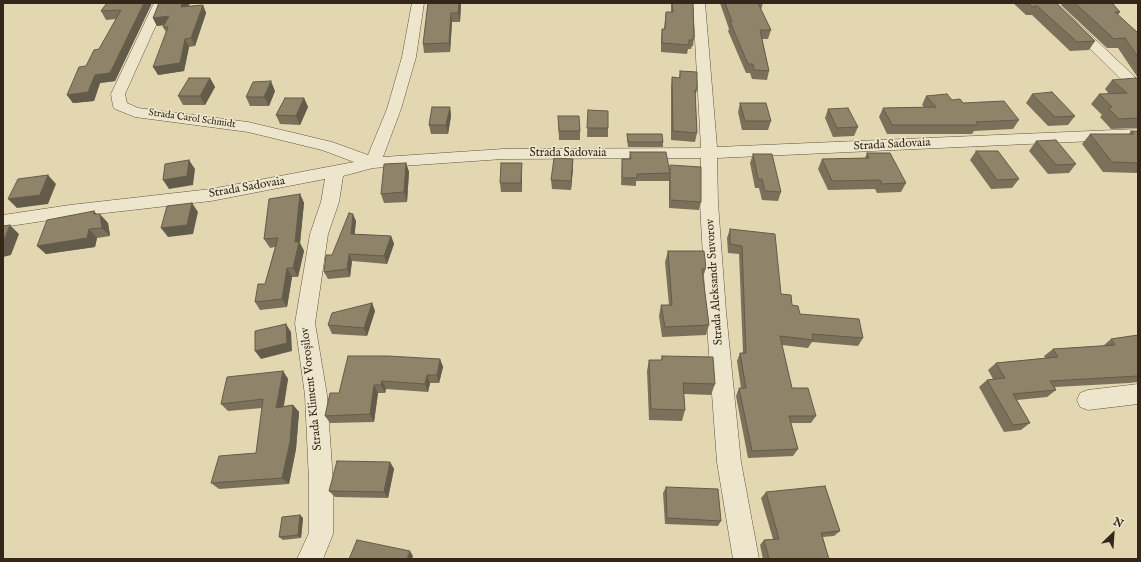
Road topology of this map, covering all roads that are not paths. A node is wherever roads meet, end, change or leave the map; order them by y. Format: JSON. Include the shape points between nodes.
{"nodes":[{"id":1,"x":160,"y":3,"type":"edge"},
{"id":2,"x":418,"y":3,"type":"edge"},
{"id":3,"x":700,"y":3,"type":"edge"},
{"id":4,"x":1050,"y":3,"type":"edge"},
{"id":5,"x":1138,"y":88,"type":"edge"},
{"id":6,"x":1138,"y":134,"type":"edge"},
{"id":7,"x":709,"y":153,"type":"junction"},
{"id":8,"x":373,"y":162,"type":"junction"},
{"id":9,"x":335,"y":172,"type":"junction"},
{"id":10,"x":3,"y":221,"type":"edge"},
{"id":11,"x":1138,"y":394,"type":"edge"},
{"id":12,"x":1088,"y":400,"type":"dead end"},
{"id":13,"x":310,"y":559,"type":"edge"},
{"id":14,"x":746,"y":559,"type":"edge"}],
"edges":[{"from":1,"to":8,"type":"street","name":"Strada Carol Schmidt","via":[[118,94],[120,106],[135,112],[248,127],[326,146]]},
{"from":2,"to":8,"type":"street","via":[[407,65],[394,109]]},
{"from":3,"to":7,"type":"street","name":"Strada Aleksandr Suvorov"},
{"from":4,"to":5,"type":"street"},
{"from":6,"to":7,"type":"street","name":"Strada Sadovaia"},
{"from":7,"to":8,"type":"street","name":"Strada Sadovaia","via":[[502,154]]},
{"from":7,"to":14,"type":"street","name":"Strada Aleksandr Suvorov","via":[[709,203],[729,462]]},
{"from":8,"to":9,"type":"street","name":"Strada Sadovaia"},
{"from":9,"to":10,"type":"street","name":"Strada Sadovaia","via":[[211,195]]},
{"from":9,"to":13,"type":"street","name":"Strada Kliment Voroșilov","via":[[330,202],[319,234],[305,323],[316,395],[321,481],[321,534]]},
{"from":11,"to":12,"type":"street"}]}
